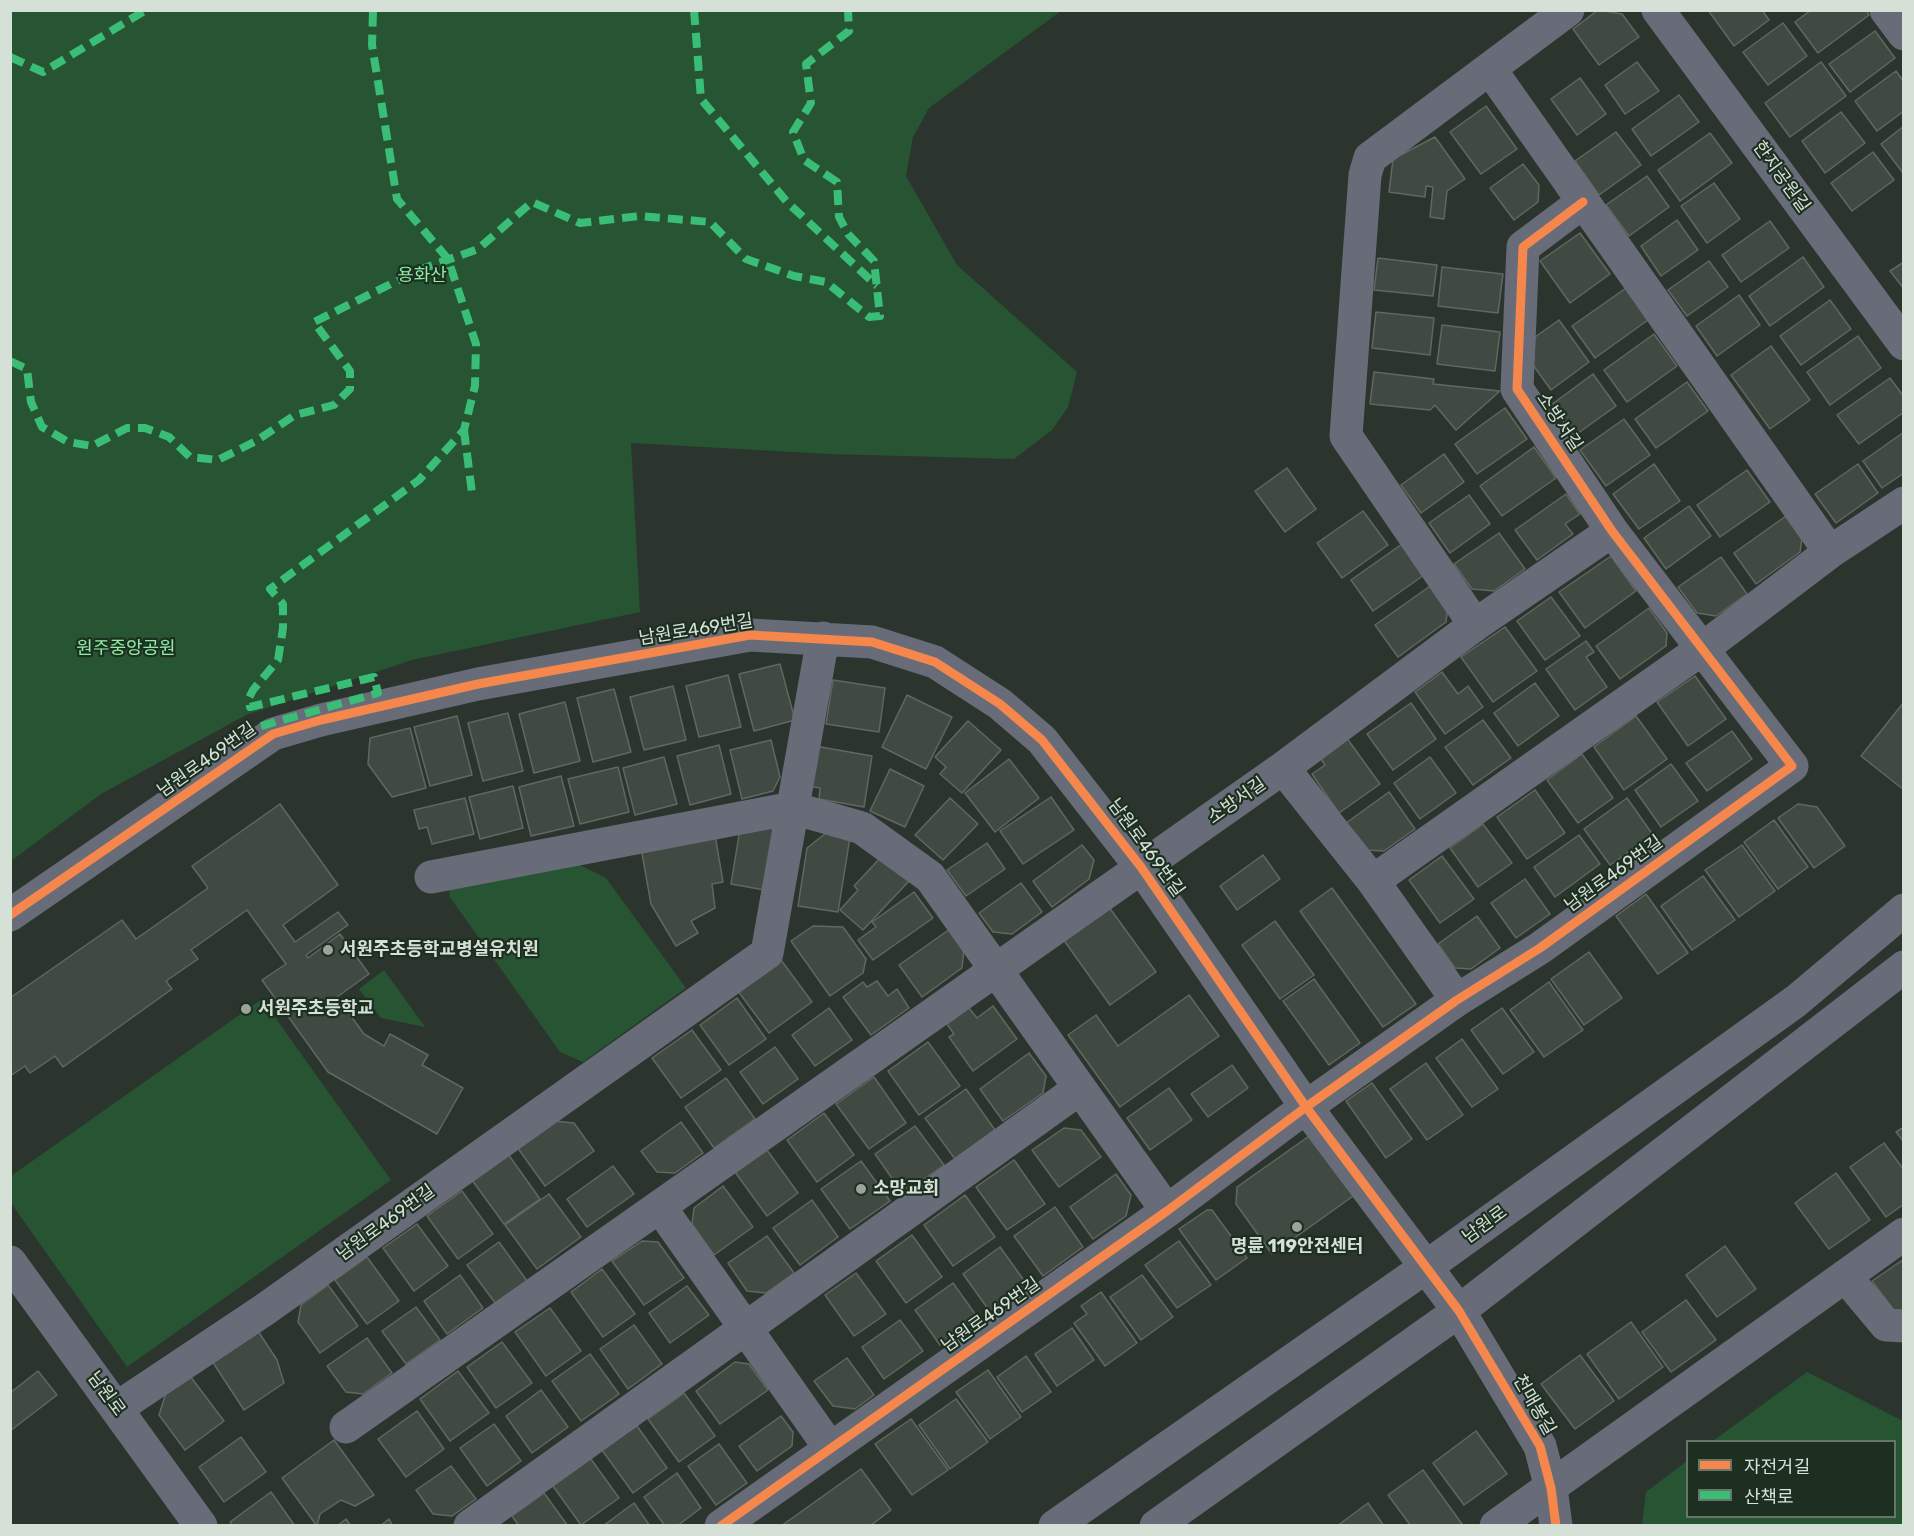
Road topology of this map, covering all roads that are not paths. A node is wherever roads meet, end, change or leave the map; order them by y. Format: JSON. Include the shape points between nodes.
{"nodes":[{"id":1,"x":1568,"y":10,"type":"edge"},
{"id":2,"x":1658,"y":10,"type":"edge"},
{"id":3,"x":1886,"y":10,"type":"edge"},
{"id":4,"x":1904,"y":34,"type":"edge"},
{"id":5,"x":1490,"y":69,"type":"junction"},
{"id":6,"x":1583,"y":202,"type":"junction"},
{"id":7,"x":1904,"y":344,"type":"edge"},
{"id":8,"x":1904,"y":503,"type":"edge"},
{"id":9,"x":1612,"y":531,"type":"junction"},
{"id":10,"x":1830,"y":552,"type":"junction"},
{"id":11,"x":1476,"y":625,"type":"junction"},
{"id":12,"x":824,"y":638,"type":"junction"},
{"id":13,"x":1702,"y":650,"type":"junction"},
{"id":14,"x":1792,"y":766,"type":"joint"},
{"id":15,"x":1283,"y":768,"type":"junction"},
{"id":16,"x":793,"y":808,"type":"junction"},
{"id":17,"x":1141,"y":867,"type":"junction"},
{"id":18,"x":431,"y":878,"type":"dead end"},
{"id":19,"x":1373,"y":881,"type":"junction"},
{"id":20,"x":1904,"y":910,"type":"edge"},
{"id":21,"x":10,"y":915,"type":"edge"},
{"id":22,"x":1904,"y":967,"type":"edge"},
{"id":23,"x":995,"y":970,"type":"junction"},
{"id":24,"x":1457,"y":1000,"type":"junction"},
{"id":25,"x":1079,"y":1089,"type":"junction"},
{"id":26,"x":1306,"y":1107,"type":"junction"},
{"id":27,"x":660,"y":1207,"type":"junction"},
{"id":28,"x":1167,"y":1211,"type":"junction"},
{"id":29,"x":1904,"y":1234,"type":"edge"},
{"id":30,"x":10,"y":1262,"type":"edge"},
{"id":31,"x":1426,"y":1267,"type":"junction"},
{"id":32,"x":1845,"y":1276,"type":"junction"},
{"id":33,"x":1460,"y":1311,"type":"junction"},
{"id":34,"x":1904,"y":1326,"type":"edge"},
{"id":35,"x":746,"y":1328,"type":"junction"},
{"id":36,"x":117,"y":1408,"type":"junction"},
{"id":37,"x":346,"y":1427,"type":"dead end"},
{"id":38,"x":831,"y":1448,"type":"junction"},
{"id":39,"x":1551,"y":1488,"type":"junction"},
{"id":40,"x":201,"y":1526,"type":"edge"},
{"id":41,"x":470,"y":1526,"type":"edge"},
{"id":42,"x":721,"y":1526,"type":"edge"},
{"id":43,"x":1055,"y":1526,"type":"edge"},
{"id":44,"x":1156,"y":1526,"type":"edge"},
{"id":45,"x":1496,"y":1526,"type":"edge"},
{"id":46,"x":1556,"y":1526,"type":"edge"}],
"edges":[{"from":1,"to":5,"type":"street"},
{"from":2,"to":7,"type":"street","name":"한지공원길"},
{"from":3,"to":4,"type":"street"},
{"from":5,"to":6,"type":"street"},
{"from":5,"to":11,"type":"street","via":[[1370,158],[1365,175],[1346,436]]},
{"from":6,"to":9,"type":"street","name":"소방서길","via":[[1523,247],[1517,389]]},
{"from":6,"to":10,"type":"street"},
{"from":8,"to":10,"type":"street"},
{"from":9,"to":11,"type":"street","name":"소방서길"},
{"from":9,"to":13,"type":"street","name":"소방서길"},
{"from":10,"to":13,"type":"street"},
{"from":11,"to":15,"type":"street","name":"소방서길"},
{"from":12,"to":16,"type":"street","name":"남원로469번길"},
{"from":12,"to":17,"type":"street","name":"남원로469번길","via":[[872,642],[935,662],[1000,704],[1042,740]]},
{"from":12,"to":21,"type":"street","name":"남원로469번길","via":[[750,635],[478,684],[273,734]]},
{"from":13,"to":14,"type":"street","name":"소방서길"},
{"from":13,"to":19,"type":"street"},
{"from":14,"to":24,"type":"street","name":"남원로469번길","via":[[1540,948]]},
{"from":15,"to":17,"type":"street","name":"소방서길"},
{"from":15,"to":19,"type":"street"},
{"from":16,"to":18,"type":"street"},
{"from":16,"to":23,"type":"street","via":[[862,828],[930,877]]},
{"from":16,"to":36,"type":"street","name":"남원로469번길","via":[[767,953],[264,1310]]},
{"from":17,"to":23,"type":"street","name":"남원로469번길"},
{"from":17,"to":26,"type":"street","name":"남원로469번길"},
{"from":19,"to":24,"type":"street"},
{"from":20,"to":31,"type":"street","name":"남원로","via":[[1796,1001]]},
{"from":22,"to":33,"type":"street"},
{"from":23,"to":25,"type":"street"},
{"from":23,"to":27,"type":"street","name":"남원로469번길"},
{"from":24,"to":26,"type":"street","name":"남원로469번길"},
{"from":25,"to":28,"type":"street"},
{"from":25,"to":35,"type":"street"},
{"from":26,"to":28,"type":"street","name":"남원로469번길"},
{"from":26,"to":31,"type":"street","name":"남원로469번길"},
{"from":27,"to":35,"type":"street"},
{"from":27,"to":37,"type":"street","name":"남원로469번길"},
{"from":28,"to":38,"type":"street","name":"남원로469번길"},
{"from":29,"to":32,"type":"street"},
{"from":30,"to":36,"type":"street","name":"남원로"},
{"from":31,"to":33,"type":"street","name":"남원로469번길"},
{"from":31,"to":43,"type":"street","name":"남원로"},
{"from":32,"to":34,"type":"street","via":[[1886,1325]]},
{"from":32,"to":39,"type":"street"},
{"from":33,"to":39,"type":"street","name":"천매봉길","via":[[1540,1446]]},
{"from":33,"to":44,"type":"street"},
{"from":35,"to":38,"type":"street"},
{"from":35,"to":41,"type":"street"},
{"from":36,"to":40,"type":"street","name":"남원로"},
{"from":38,"to":42,"type":"street","name":"남원로469번길"},
{"from":39,"to":45,"type":"street"},
{"from":39,"to":46,"type":"street","name":"천매봉길"}]}
